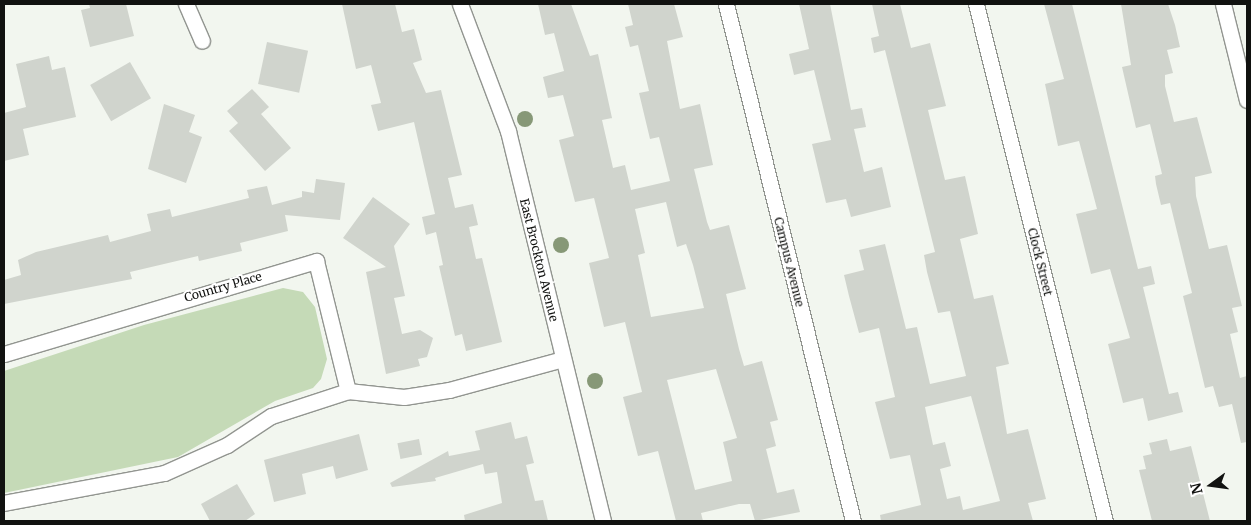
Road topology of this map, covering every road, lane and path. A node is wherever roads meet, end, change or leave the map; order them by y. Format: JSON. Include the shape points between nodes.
{"nodes":[{"id":1,"x":186,"y":4,"type":"edge"},
{"id":2,"x":460,"y":4,"type":"edge"},
{"id":3,"x":726,"y":4,"type":"edge"},
{"id":4,"x":976,"y":4,"type":"edge"},
{"id":5,"x":1223,"y":4,"type":"edge"},
{"id":6,"x":202,"y":41,"type":"dead end"},
{"id":7,"x":1241,"y":46,"type":"edge"},
{"id":8,"x":1247,"y":100,"type":"edge"},
{"id":9,"x":4,"y":354,"type":"edge"},
{"id":10,"x":563,"y":359,"type":"junction"},
{"id":11,"x":348,"y":391,"type":"junction"},
{"id":12,"x":4,"y":503,"type":"edge"},
{"id":13,"x":603,"y":521,"type":"edge"},
{"id":14,"x":853,"y":521,"type":"edge"},
{"id":15,"x":1105,"y":521,"type":"edge"}],
"edges":[{"from":1,"to":6,"type":"street"},
{"from":2,"to":10,"type":"street","name":"East Brockton Avenue","via":[[508,131]]},
{"from":3,"to":14,"type":"street","name":"Campus Avenue"},
{"from":4,"to":15,"type":"street","name":"Clock Street"},
{"from":5,"to":7,"type":"street"},
{"from":7,"to":8,"type":"street"},
{"from":9,"to":11,"type":"street","name":"Country Place","via":[[316,261]]},
{"from":10,"to":11,"type":"street","via":[[449,390],[404,397]]},
{"from":10,"to":13,"type":"street","name":"East Brockton Avenue"},
{"from":11,"to":12,"type":"street","via":[[271,416],[227,445],[164,473]]}]}
